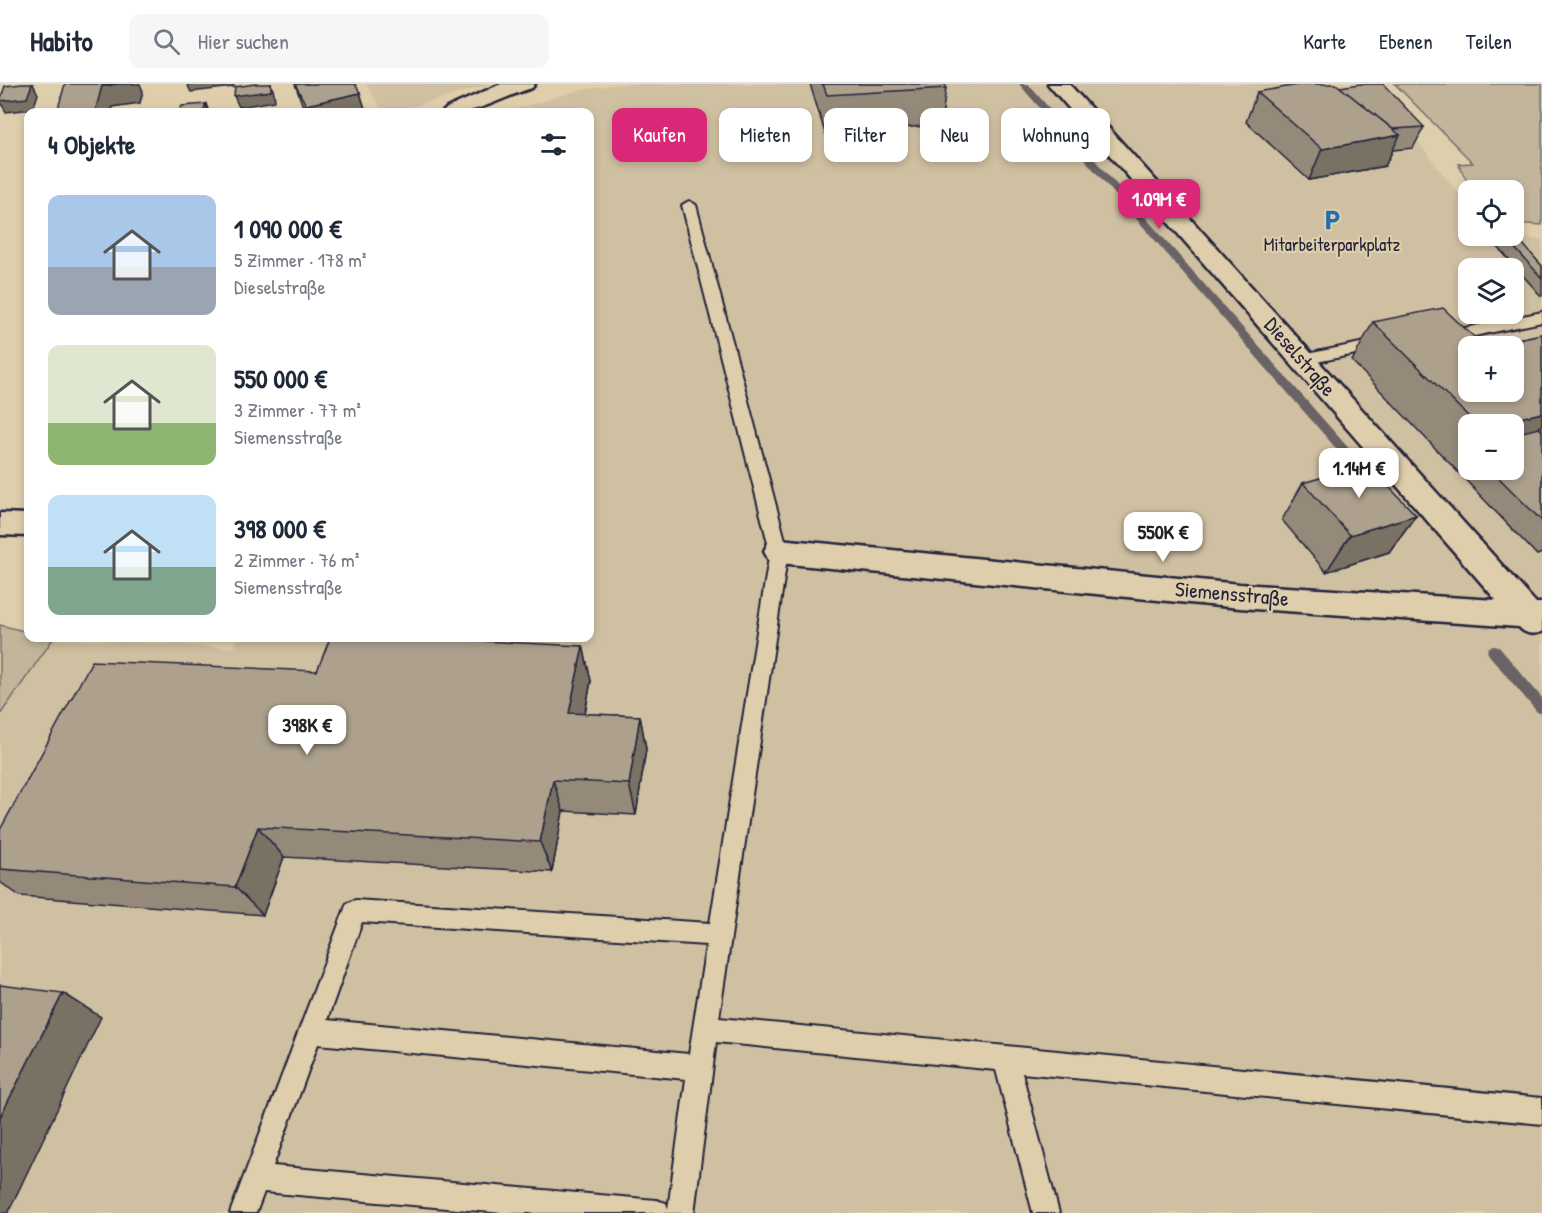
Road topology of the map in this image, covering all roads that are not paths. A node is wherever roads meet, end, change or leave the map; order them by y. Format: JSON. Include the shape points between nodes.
{"nodes":[{"id":1,"x":525,"y":84,"type":"edge"},
{"id":2,"x":1058,"y":84,"type":"edge"},
{"id":3,"x":463,"y":108,"type":"edge"},
{"id":4,"x":689,"y":206,"type":"dead end"},
{"id":5,"x":1542,"y":317,"type":"edge"},
{"id":6,"x":1425,"y":335,"type":"edge"},
{"id":7,"x":1403,"y":340,"type":"edge"},
{"id":8,"x":1302,"y":360,"type":"junction"},
{"id":9,"x":0,"y":524,"type":"edge"},
{"id":10,"x":24,"y":525,"type":"edge"},
{"id":11,"x":778,"y":551,"type":"junction"},
{"id":12,"x":1537,"y":619,"type":"edge"},
{"id":13,"x":720,"y":935,"type":"junction"},
{"id":14,"x":705,"y":1029,"type":"junction"},
{"id":15,"x":310,"y":1031,"type":"junction"},
{"id":16,"x":1006,"y":1059,"type":"junction"},
{"id":17,"x":700,"y":1068,"type":"junction"},
{"id":18,"x":1542,"y":1111,"type":"edge"},
{"id":19,"x":256,"y":1178,"type":"junction"},
{"id":20,"x":243,"y":1213,"type":"edge"},
{"id":21,"x":656,"y":1213,"type":"edge"},
{"id":22,"x":681,"y":1213,"type":"edge"},
{"id":23,"x":1046,"y":1213,"type":"edge"}],
"edges":[{"from":1,"to":3,"type":"street"},
{"from":2,"to":8,"type":"street","name":"Dieselstraße"},
{"from":4,"to":11,"type":"lane"},
{"from":5,"to":6,"type":"lane","via":[[1455,335]]},
{"from":7,"to":8,"type":"lane"},
{"from":8,"to":12,"type":"street","name":"Dieselstraße"},
{"from":9,"to":10,"type":"street"},
{"from":11,"to":12,"type":"street","name":"Siemensstraße","via":[[1240,596]]},
{"from":11,"to":13,"type":"lane"},
{"from":13,"to":14,"type":"lane"},
{"from":13,"to":15,"type":"lane","via":[[355,911]]},
{"from":14,"to":16,"type":"lane"},
{"from":14,"to":17,"type":"lane"},
{"from":15,"to":17,"type":"lane"},
{"from":15,"to":19,"type":"lane"},
{"from":16,"to":18,"type":"lane"},
{"from":16,"to":23,"type":"lane"},
{"from":17,"to":22,"type":"lane"},
{"from":19,"to":20,"type":"lane"},
{"from":19,"to":21,"type":"lane"}]}
